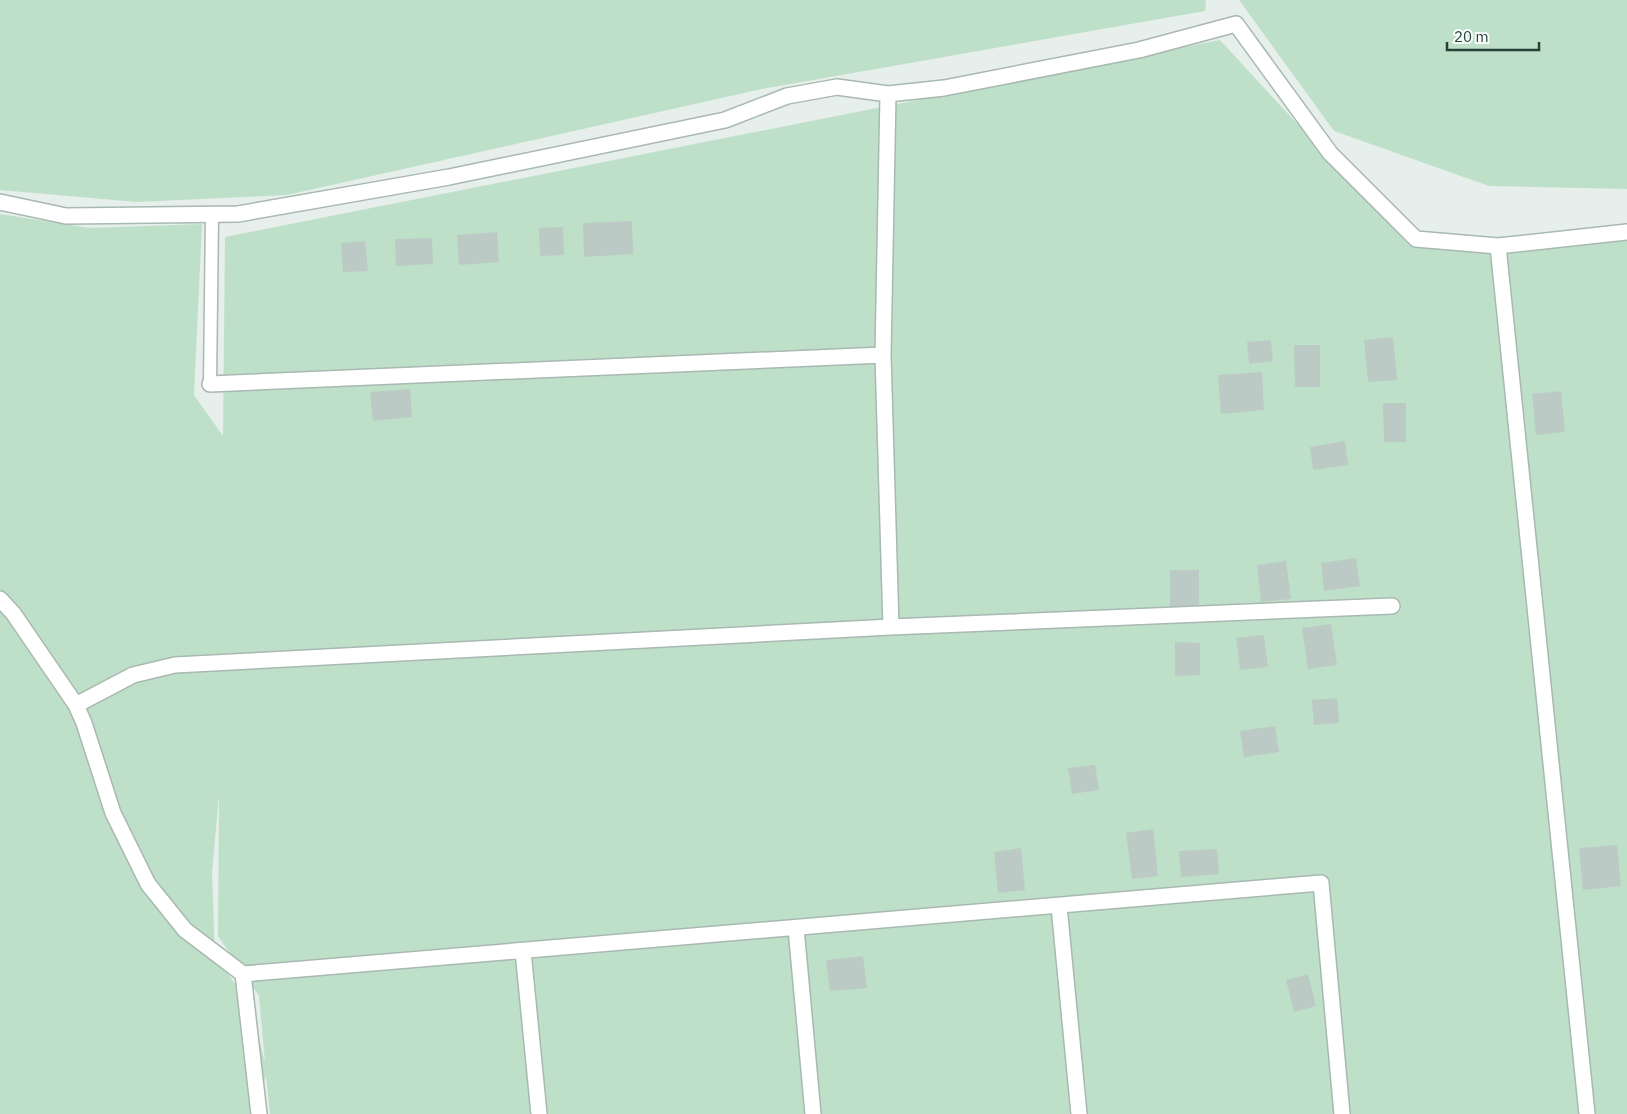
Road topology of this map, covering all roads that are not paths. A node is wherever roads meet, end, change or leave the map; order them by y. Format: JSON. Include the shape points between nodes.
{"nodes":[{"id":1,"x":888,"y":94,"type":"junction"},
{"id":2,"x":0,"y":202,"type":"edge"},
{"id":3,"x":212,"y":214,"type":"junction"},
{"id":4,"x":1627,"y":232,"type":"edge"},
{"id":5,"x":1498,"y":246,"type":"junction"},
{"id":6,"x":883,"y":355,"type":"junction"},
{"id":7,"x":210,"y":384,"type":"joint"},
{"id":8,"x":0,"y":599,"type":"edge"},
{"id":9,"x":1392,"y":606,"type":"dead end"},
{"id":10,"x":891,"y":627,"type":"junction"},
{"id":11,"x":76,"y":705,"type":"junction"},
{"id":12,"x":1059,"y":906,"type":"junction"},
{"id":13,"x":796,"y":928,"type":"junction"},
{"id":14,"x":523,"y":951,"type":"junction"},
{"id":15,"x":243,"y":974,"type":"junction"},
{"id":16,"x":259,"y":1114,"type":"edge"},
{"id":17,"x":539,"y":1114,"type":"edge"},
{"id":18,"x":813,"y":1114,"type":"edge"},
{"id":19,"x":1080,"y":1114,"type":"edge"},
{"id":20,"x":1342,"y":1114,"type":"edge"},
{"id":21,"x":1587,"y":1114,"type":"edge"}],
"edges":[{"from":1,"to":3,"type":"street","via":[[837,87],[787,96],[725,120],[448,177],[238,214]]},
{"from":1,"to":5,"type":"street","via":[[944,88],[1139,50],[1236,24],[1330,153],[1416,240]]},
{"from":1,"to":6,"type":"street"},
{"from":2,"to":3,"type":"street","via":[[66,216]]},
{"from":3,"to":7,"type":"lane"},
{"from":4,"to":5,"type":"street"},
{"from":5,"to":21,"type":"street"},
{"from":6,"to":7,"type":"street"},
{"from":6,"to":10,"type":"street"},
{"from":8,"to":11,"type":"street"},
{"from":9,"to":10,"type":"street"},
{"from":10,"to":11,"type":"street","via":[[175,665],[133,675]]},
{"from":11,"to":15,"type":"street","via":[[113,813],[148,884],[185,930]]},
{"from":12,"to":13,"type":"street"},
{"from":12,"to":19,"type":"street"},
{"from":12,"to":20,"type":"street","via":[[1321,884]]},
{"from":13,"to":14,"type":"street"},
{"from":13,"to":18,"type":"street"},
{"from":14,"to":15,"type":"street"},
{"from":14,"to":17,"type":"street"},
{"from":15,"to":16,"type":"street"}]}
